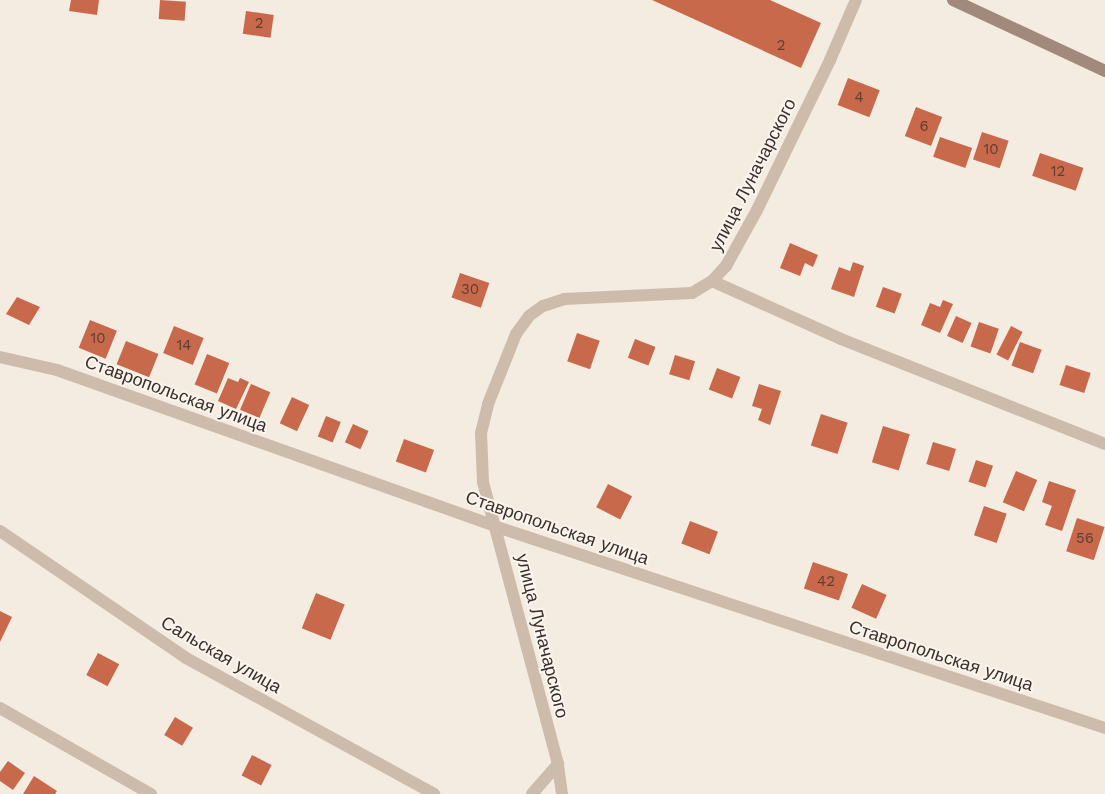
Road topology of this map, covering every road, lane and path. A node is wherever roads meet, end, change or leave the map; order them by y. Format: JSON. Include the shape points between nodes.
{"nodes":[{"id":1,"x":856,"y":0,"type":"edge"},
{"id":2,"x":953,"y":0,"type":"edge"},
{"id":3,"x":1105,"y":71,"type":"edge"},
{"id":4,"x":712,"y":281,"type":"junction"},
{"id":5,"x":0,"y":357,"type":"edge"},
{"id":6,"x":1105,"y":444,"type":"edge"},
{"id":7,"x":497,"y":528,"type":"junction"},
{"id":8,"x":0,"y":531,"type":"edge"},
{"id":9,"x":0,"y":708,"type":"edge"},
{"id":10,"x":1105,"y":728,"type":"edge"},
{"id":11,"x":558,"y":764,"type":"junction"},
{"id":12,"x":151,"y":794,"type":"edge"},
{"id":13,"x":434,"y":794,"type":"edge"},
{"id":14,"x":532,"y":794,"type":"edge"},
{"id":15,"x":562,"y":794,"type":"edge"}],
"edges":[{"from":1,"to":4,"type":"street","name":"улица Луначарского","via":[[757,210],[726,266]]},
{"from":2,"to":3,"type":"main road"},
{"from":4,"to":6,"type":"street","via":[[841,339]]},
{"from":4,"to":7,"type":"street","name":"улица Луначарского","via":[[692,292],[564,299],[543,306],[529,316],[516,334],[488,404],[481,433],[483,482]]},
{"from":5,"to":7,"type":"street","name":"Ставропольская улица","via":[[57,370]]},
{"from":7,"to":10,"type":"street","name":"Ставропольская улица"},
{"from":7,"to":11,"type":"street","name":"улица Луначарского"},
{"from":8,"to":13,"type":"street","name":"Сальская улица","via":[[186,658]]},
{"from":9,"to":12,"type":"street"},
{"from":11,"to":14,"type":"street"},
{"from":11,"to":15,"type":"street","name":"улица Луначарского"}]}
